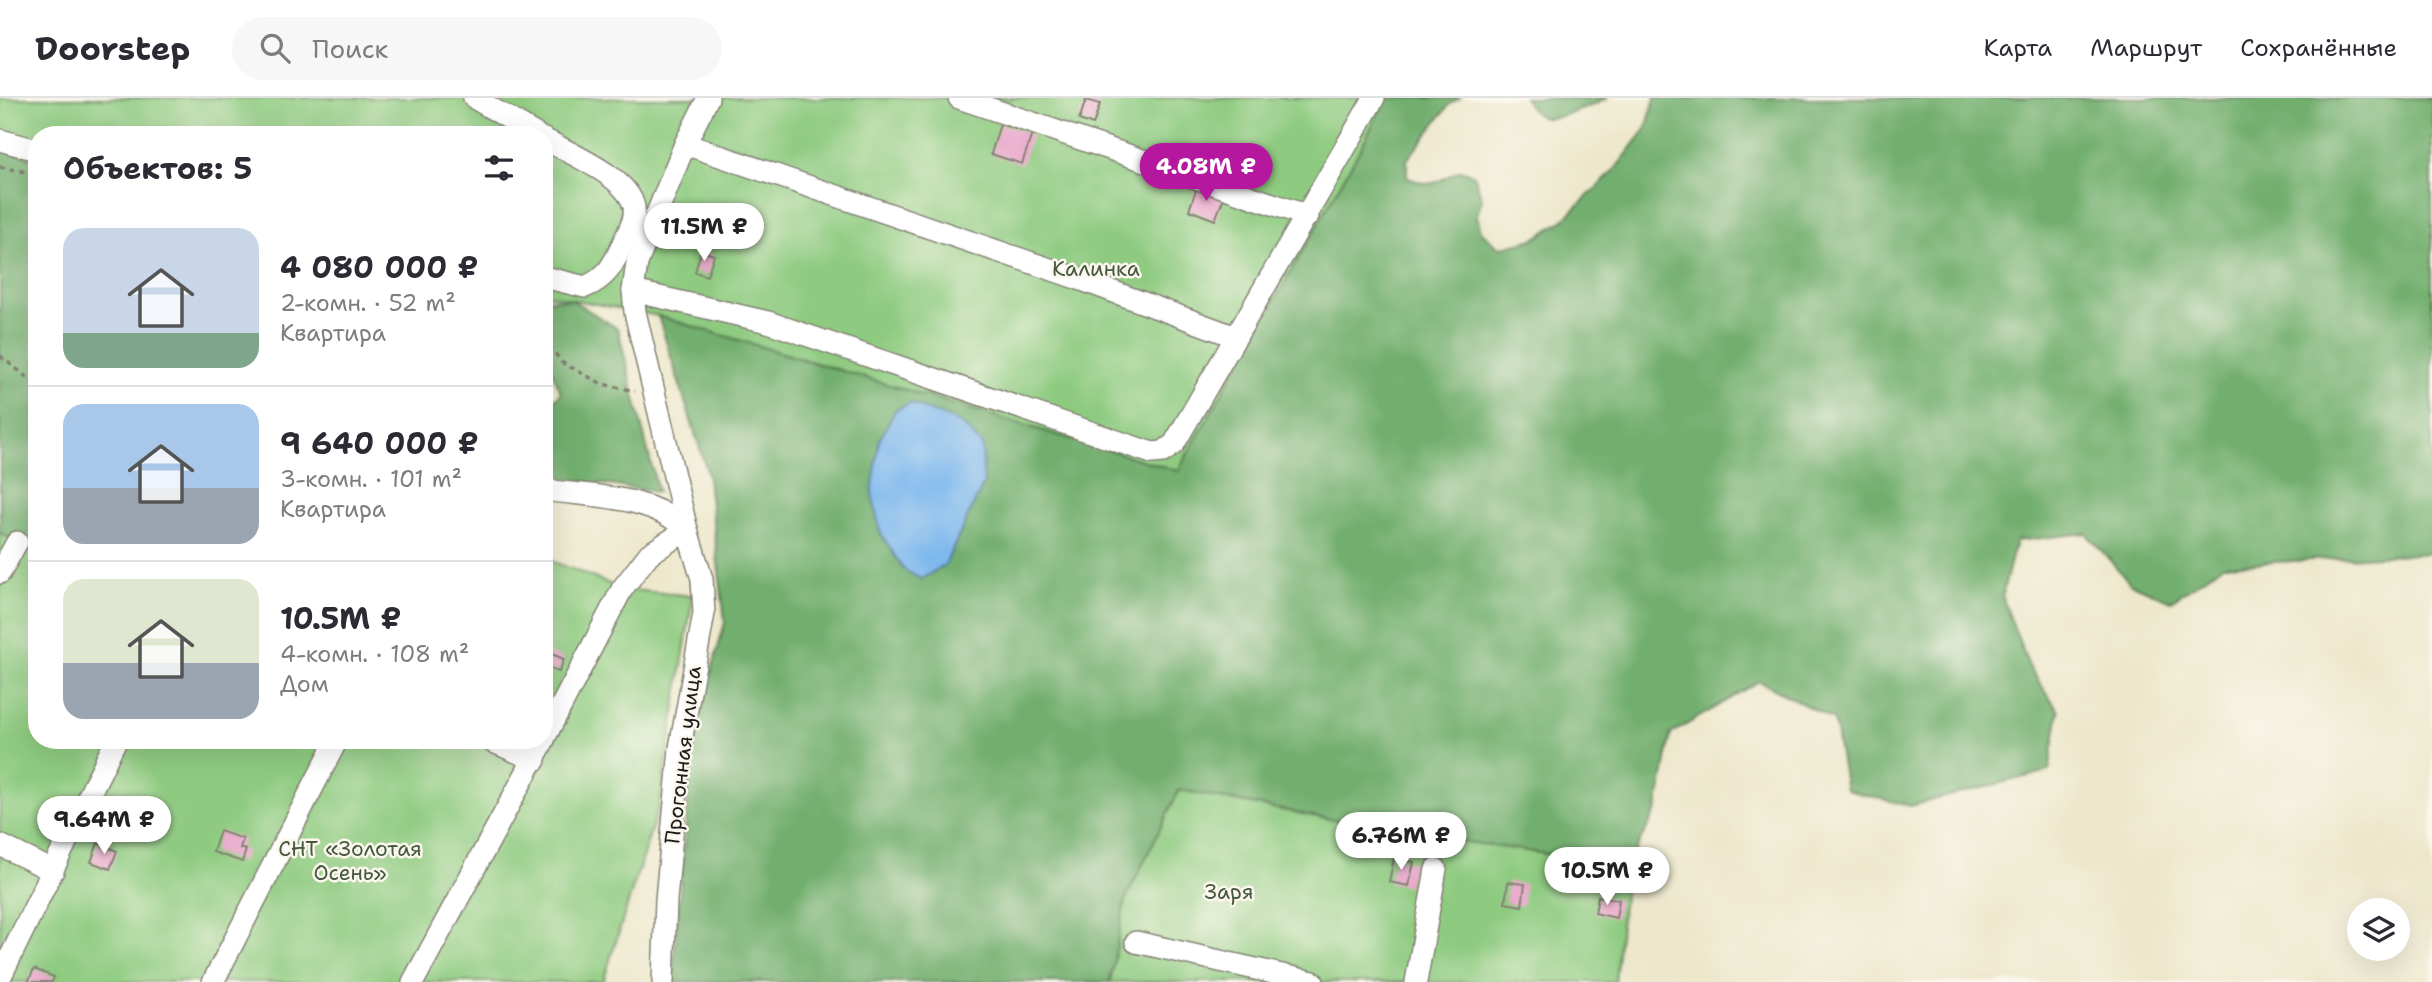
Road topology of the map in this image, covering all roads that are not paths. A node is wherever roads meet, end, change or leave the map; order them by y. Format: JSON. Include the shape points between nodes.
{"nodes":[{"id":1,"x":474,"y":98,"type":"edge"},
{"id":2,"x":708,"y":98,"type":"edge"},
{"id":3,"x":960,"y":98,"type":"edge"},
{"id":4,"x":1374,"y":98,"type":"edge"},
{"id":5,"x":522,"y":126,"type":"edge"},
{"id":6,"x":0,"y":140,"type":"edge"},
{"id":7,"x":553,"y":144,"type":"edge"},
{"id":8,"x":685,"y":144,"type":"junction"},
{"id":9,"x":28,"y":148,"type":"edge"},
{"id":10,"x":1308,"y":216,"type":"junction"},
{"id":11,"x":553,"y":280,"type":"edge"},
{"id":12,"x":633,"y":291,"type":"junction"},
{"id":13,"x":1236,"y":337,"type":"junction"},
{"id":14,"x":553,"y":491,"type":"edge"},
{"id":15,"x":687,"y":530,"type":"junction"},
{"id":16,"x":17,"y":542,"type":"dead end"},
{"id":17,"x":0,"y":573,"type":"edge"},
{"id":18,"x":553,"y":723,"type":"edge"},
{"id":19,"x":112,"y":749,"type":"edge"},
{"id":20,"x":332,"y":749,"type":"edge"},
{"id":21,"x":539,"y":749,"type":"edge"},
{"id":22,"x":0,"y":845,"type":"edge"},
{"id":23,"x":1436,"y":869,"type":"dead end"},
{"id":24,"x":53,"y":872,"type":"junction"},
{"id":25,"x":1136,"y":942,"type":"dead end"},
{"id":26,"x":0,"y":978,"type":"edge"},
{"id":27,"x":213,"y":982,"type":"edge"},
{"id":28,"x":413,"y":982,"type":"edge"},
{"id":29,"x":663,"y":982,"type":"edge"},
{"id":30,"x":1313,"y":982,"type":"edge"},
{"id":31,"x":1416,"y":982,"type":"edge"}],
"edges":[{"from":1,"to":5,"type":"street"},
{"from":2,"to":8,"type":"street","name":"Прогонная улица"},
{"from":3,"to":10,"type":"street"},
{"from":4,"to":10,"type":"street"},
{"from":6,"to":9,"type":"street"},
{"from":7,"to":11,"type":"street","via":[[617,181],[634,207],[633,221],[613,267],[585,287]]},
{"from":8,"to":12,"type":"street","name":"Прогонная улица","via":[[637,263]]},
{"from":8,"to":13,"type":"street"},
{"from":10,"to":13,"type":"street"},
{"from":12,"to":13,"type":"street","via":[[768,322],[1152,453],[1163,452],[1178,437]]},
{"from":12,"to":15,"type":"street","name":"Прогонная улица"},
{"from":14,"to":15,"type":"street","via":[[643,504]]},
{"from":15,"to":18,"type":"street","via":[[649,554],[622,589]]},
{"from":15,"to":29,"type":"street","name":"Прогонная улица","via":[[702,579],[704,613],[680,748]]},
{"from":16,"to":17,"type":"street"},
{"from":19,"to":24,"type":"street"},
{"from":20,"to":27,"type":"street"},
{"from":21,"to":28,"type":"street"},
{"from":22,"to":24,"type":"street"},
{"from":23,"to":31,"type":"street"},
{"from":24,"to":26,"type":"street"},
{"from":25,"to":30,"type":"street"}]}
